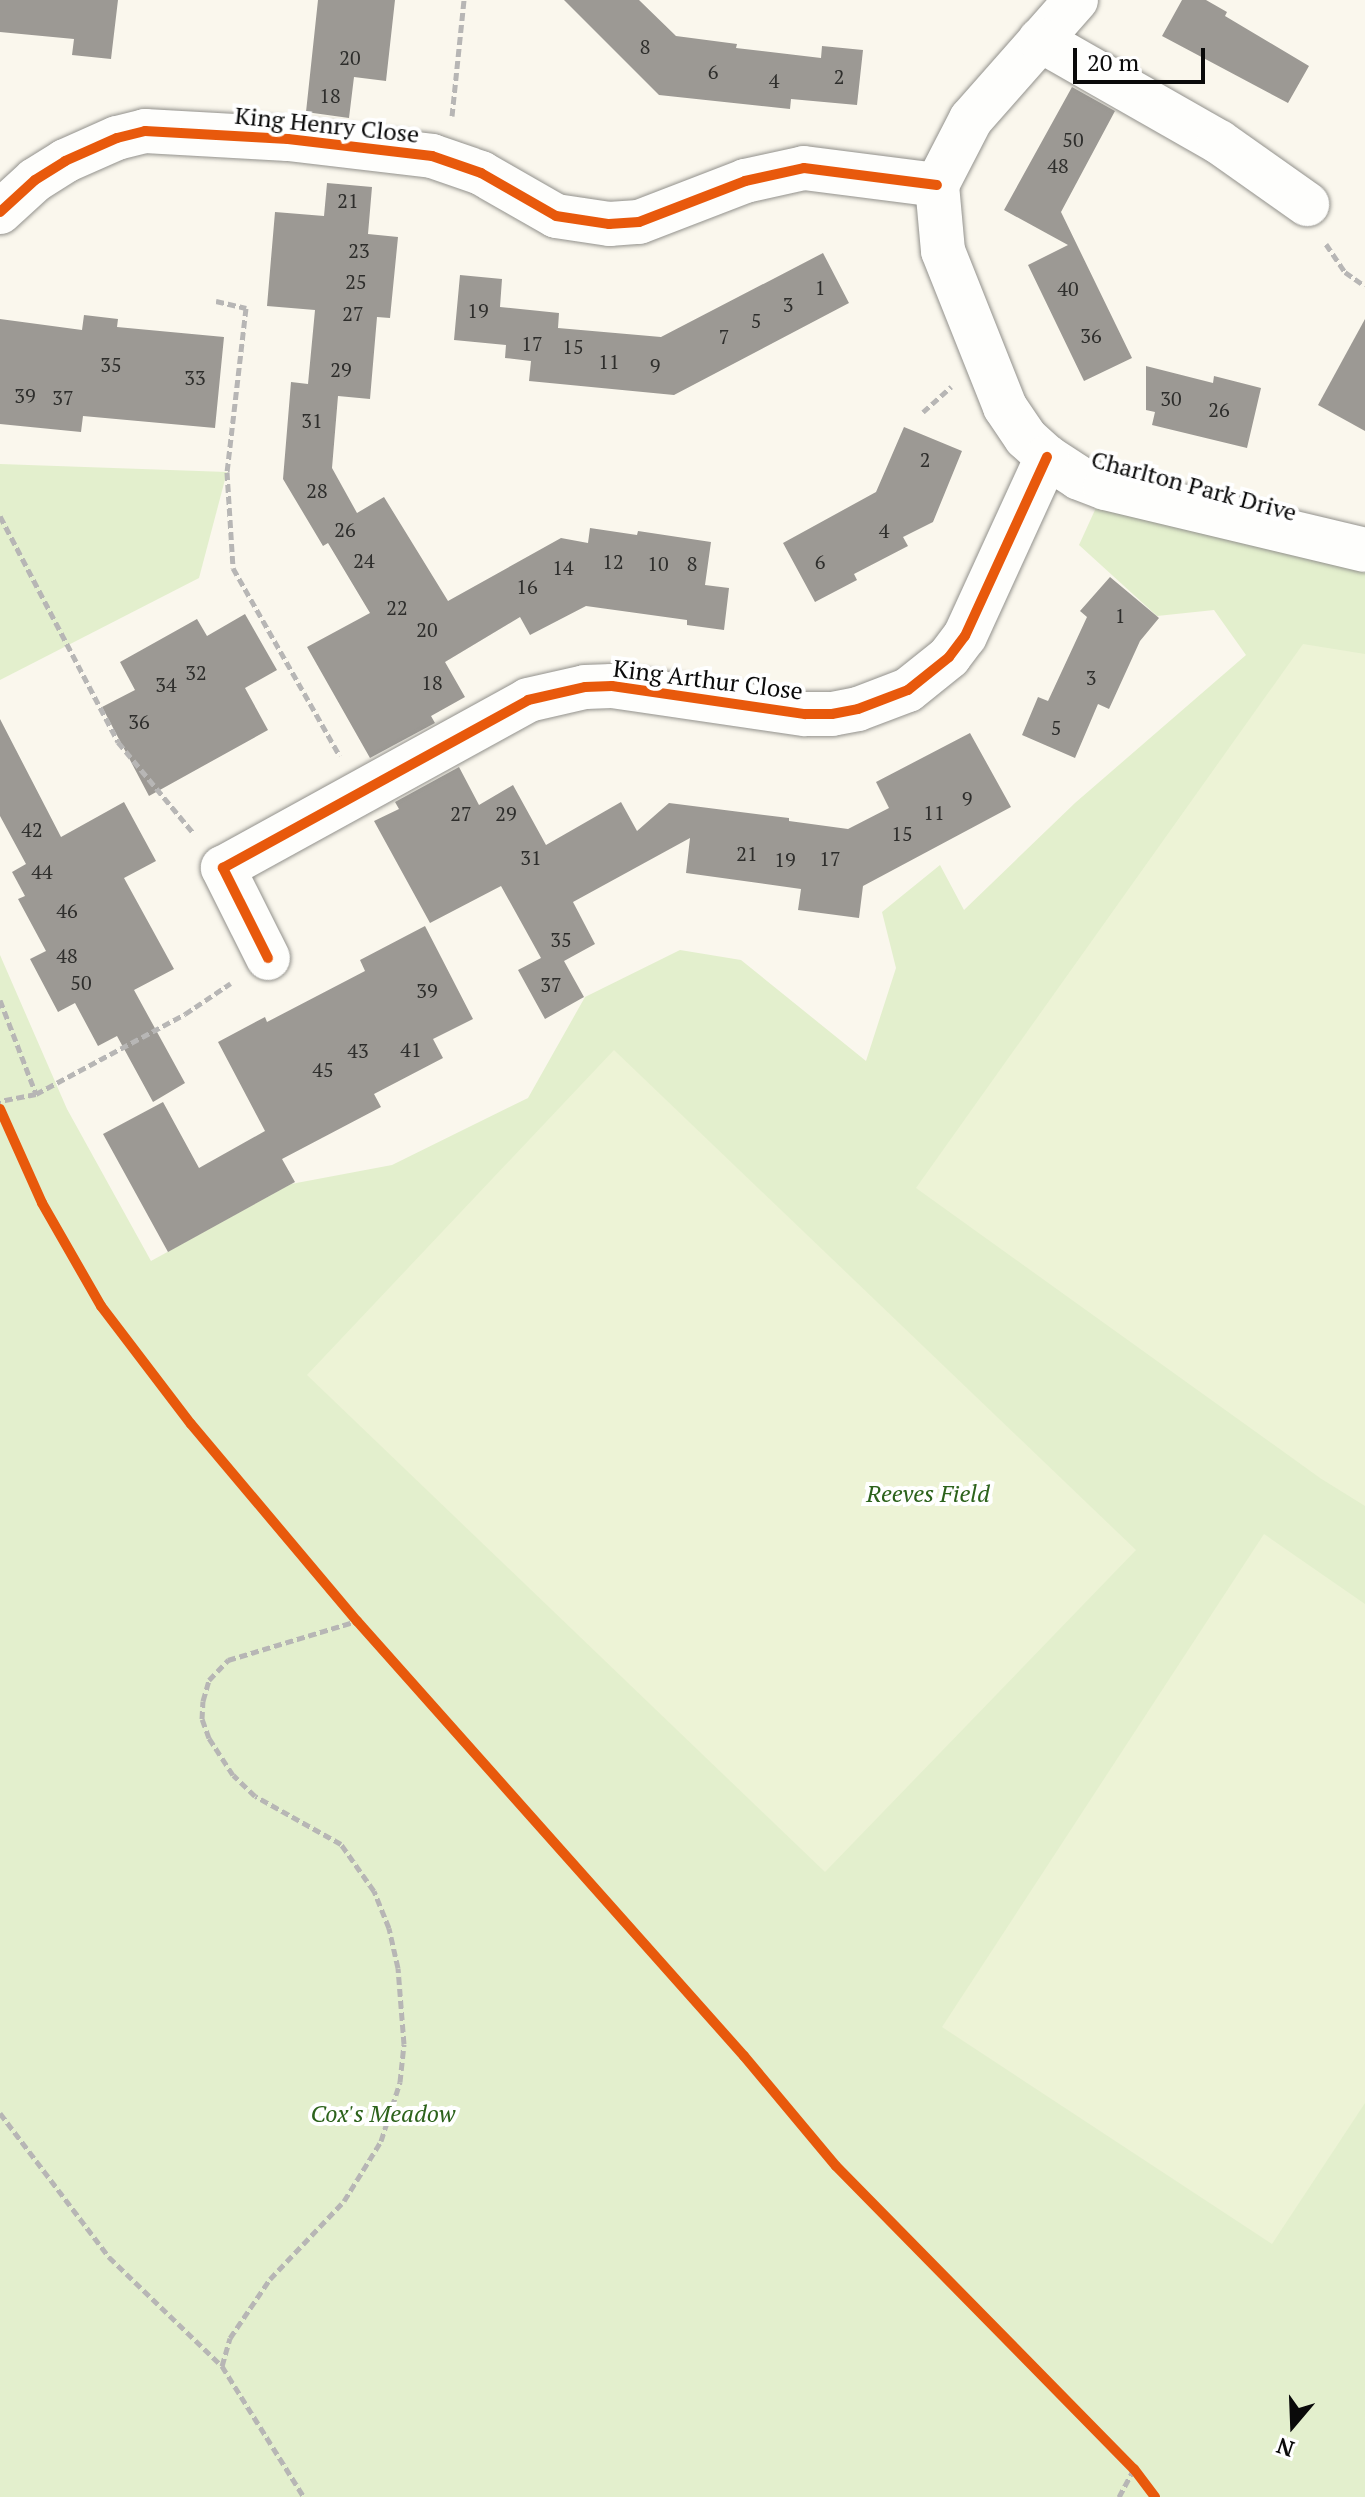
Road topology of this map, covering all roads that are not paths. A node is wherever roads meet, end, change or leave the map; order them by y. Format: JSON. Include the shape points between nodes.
{"nodes":[{"id":1,"x":1076,"y":0,"type":"edge"},
{"id":2,"x":1040,"y":40,"type":"junction"},
{"id":3,"x":937,"y":185,"type":"junction"},
{"id":4,"x":1307,"y":204,"type":"road end"},
{"id":5,"x":0,"y":212,"type":"edge"},
{"id":6,"x":1047,"y":457,"type":"junction"},
{"id":7,"x":1365,"y":550,"type":"edge"},
{"id":8,"x":268,"y":958,"type":"road end"}],
"edges":[{"from":1,"to":2,"type":"street"},
{"from":2,"to":3,"type":"street","via":[[971,119]]},
{"from":2,"to":4,"type":"street","via":[[1219,142]]},
{"from":3,"to":5,"type":"street","name":"King Henry Close","via":[[804,168],[745,181],[639,222],[609,224],[556,216],[481,173],[448,161],[288,139],[145,131],[65,161]]},
{"from":3,"to":6,"type":"street","name":"Charlton Park Drive","via":[[943,251],[979,344],[1005,407]]},
{"from":6,"to":7,"type":"street","name":"Charlton Park Drive","via":[[1105,488]]},
{"from":6,"to":8,"type":"street","name":"King Arthur Close","via":[[965,636],[949,657],[908,690],[858,709],[805,714],[612,686],[558,691],[501,712],[223,868]]}]}
